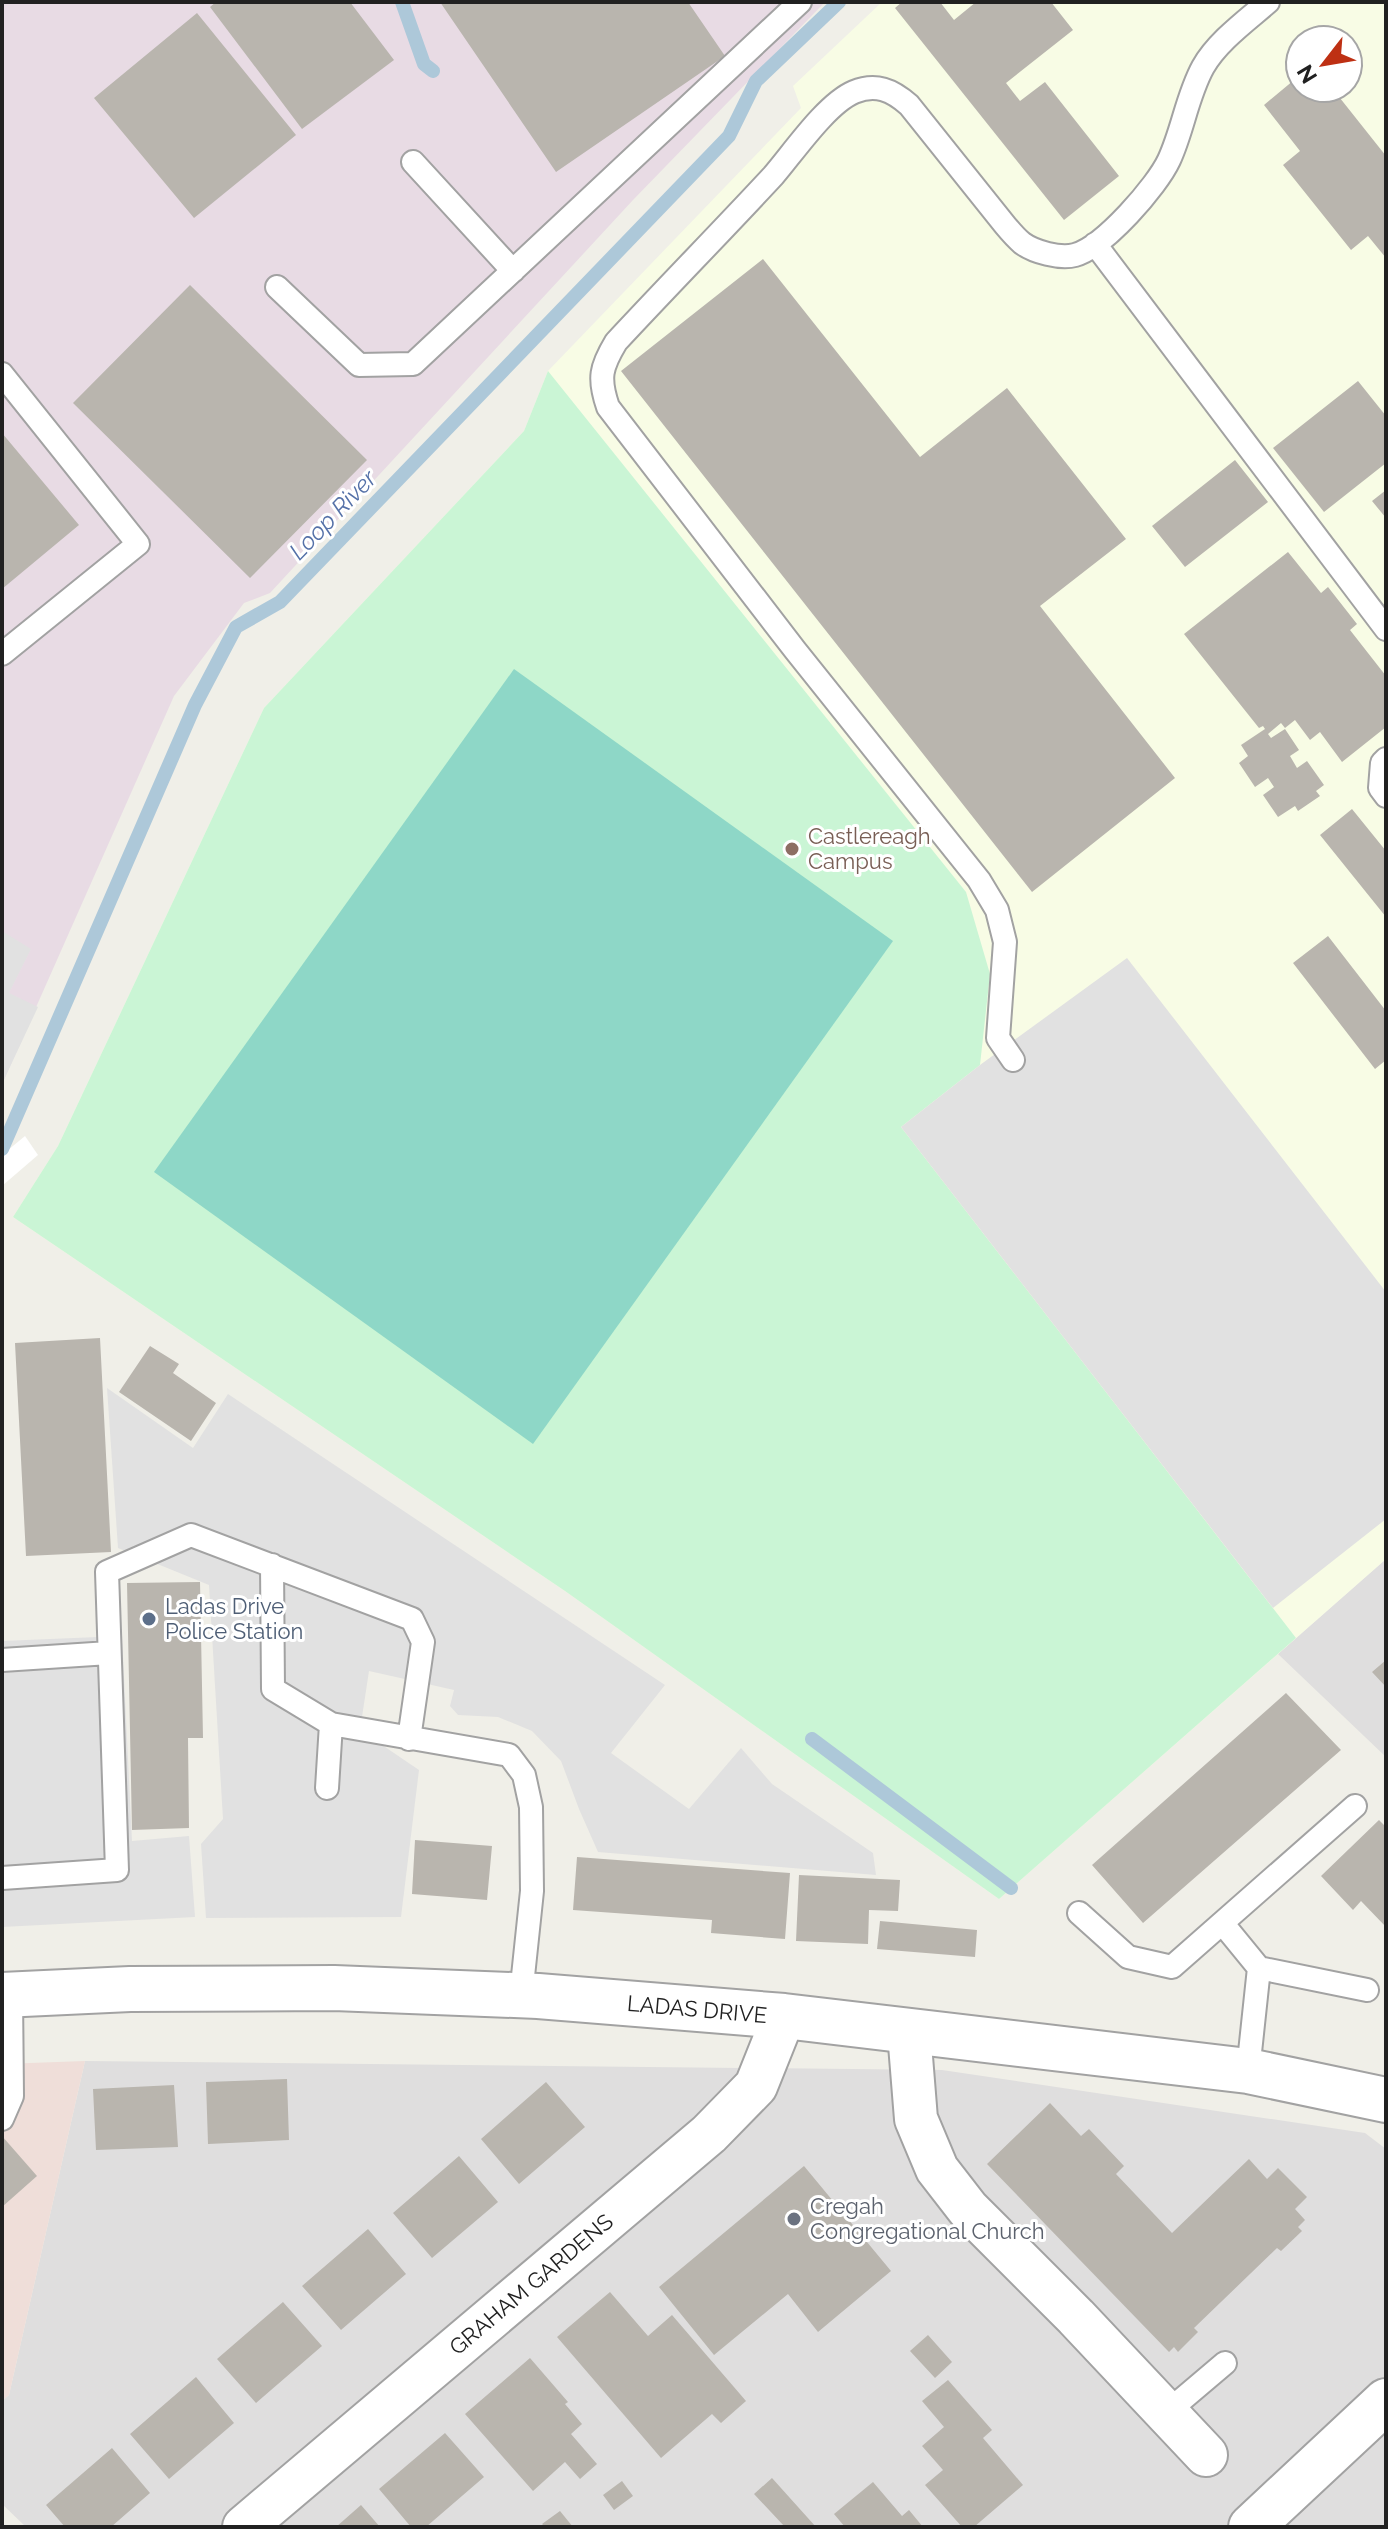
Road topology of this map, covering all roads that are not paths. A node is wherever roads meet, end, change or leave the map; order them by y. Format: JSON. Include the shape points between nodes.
{"nodes":[{"id":1,"x":800,"y":2,"type":"edge"},
{"id":2,"x":1268,"y":2,"type":"edge"},
{"id":3,"x":413,"y":162,"type":"dead end"},
{"id":4,"x":1095,"y":244,"type":"junction"},
{"id":5,"x":513,"y":271,"type":"junction"},
{"id":6,"x":277,"y":287,"type":"dead end"},
{"id":7,"x":2,"y":374,"type":"edge"},
{"id":8,"x":1386,"y":629,"type":"edge"},
{"id":9,"x":2,"y":654,"type":"edge"},
{"id":10,"x":1386,"y":759,"type":"edge"},
{"id":11,"x":1386,"y":796,"type":"edge"},
{"id":12,"x":1013,"y":1060,"type":"dead end"},
{"id":13,"x":272,"y":1565,"type":"junction"},
{"id":14,"x":109,"y":1653,"type":"junction"},
{"id":15,"x":2,"y":1660,"type":"edge"},
{"id":16,"x":331,"y":1724,"type":"junction"},
{"id":17,"x":409,"y":1739,"type":"junction"},
{"id":18,"x":327,"y":1788,"type":"dead end"},
{"id":19,"x":1355,"y":1806,"type":"dead end"},
{"id":20,"x":2,"y":1878,"type":"edge"},
{"id":21,"x":1079,"y":1913,"type":"dead end"},
{"id":22,"x":1223,"y":1924,"type":"junction"},
{"id":23,"x":1259,"y":1968,"type":"junction"},
{"id":24,"x":1367,"y":1990,"type":"dead end"},
{"id":25,"x":6,"y":1994,"type":"edge"},
{"id":26,"x":521,"y":1995,"type":"junction"},
{"id":27,"x":784,"y":2016,"type":"junction"},
{"id":28,"x":909,"y":2032,"type":"junction"},
{"id":29,"x":1248,"y":2071,"type":"junction"},
{"id":30,"x":1386,"y":2100,"type":"edge"},
{"id":31,"x":2,"y":2119,"type":"edge"},
{"id":32,"x":1225,"y":2363,"type":"dead end"},
{"id":33,"x":1386,"y":2401,"type":"edge"},
{"id":34,"x":1166,"y":2413,"type":"junction"},
{"id":35,"x":1206,"y":2455,"type":"dead end"},
{"id":36,"x":1265,"y":2523,"type":"edge"},
{"id":37,"x":244,"y":2527,"type":"edge"}],
"edges":[{"from":1,"to":5,"type":"lane"},
{"from":2,"to":4,"type":"lane","via":[[1204,64],[1168,162],[1154,185]]},
{"from":3,"to":5,"type":"lane"},
{"from":4,"to":8,"type":"lane"},
{"from":4,"to":12,"type":"lane","via":[[1074,255],[1048,254],[1023,243],[909,105],[893,91],[875,87],[852,93],[823,117],[616,342],[603,363],[601,387],[608,407],[979,880],[997,910],[1005,942],[998,1038]]},
{"from":5,"to":6,"type":"lane","via":[[413,364],[359,365]]},
{"from":7,"to":9,"type":"lane","via":[[138,544]]},
{"from":10,"to":11,"type":"lane","via":[[1380,788]]},
{"from":13,"to":14,"type":"lane","via":[[191,1535],[107,1572]]},
{"from":13,"to":16,"type":"lane","via":[[273,1689]]},
{"from":13,"to":17,"type":"lane","via":[[412,1619],[423,1642]]},
{"from":14,"to":15,"type":"lane"},
{"from":14,"to":20,"type":"lane","via":[[117,1870]]},
{"from":16,"to":17,"type":"lane"},
{"from":16,"to":18,"type":"lane"},
{"from":17,"to":26,"type":"lane","via":[[509,1755],[524,1775],[531,1807],[532,1891]]},
{"from":19,"to":22,"type":"lane"},
{"from":21,"to":22,"type":"lane","via":[[1128,1957],[1172,1967]]},
{"from":22,"to":23,"type":"lane"},
{"from":23,"to":24,"type":"lane"},
{"from":23,"to":29,"type":"lane"},
{"from":25,"to":26,"type":"street","name":"LADAS DRIVE","via":[[334,1988]]},
{"from":25,"to":31,"type":"lane","via":[[12,2096]]},
{"from":26,"to":27,"type":"street","name":"LADAS DRIVE"},
{"from":27,"to":28,"type":"street","name":"LADAS DRIVE"},
{"from":27,"to":37,"type":"street","name":"GRAHAM GARDENS","via":[[756,2086],[709,2134]]},
{"from":28,"to":29,"type":"street","name":"LADAS DRIVE"},
{"from":28,"to":34,"type":"street","via":[[916,2119],[937,2169],[968,2209]]},
{"from":29,"to":30,"type":"street","name":"LADAS DRIVE"},
{"from":32,"to":34,"type":"lane"},
{"from":33,"to":36,"type":"street"},
{"from":34,"to":35,"type":"street"}]}
